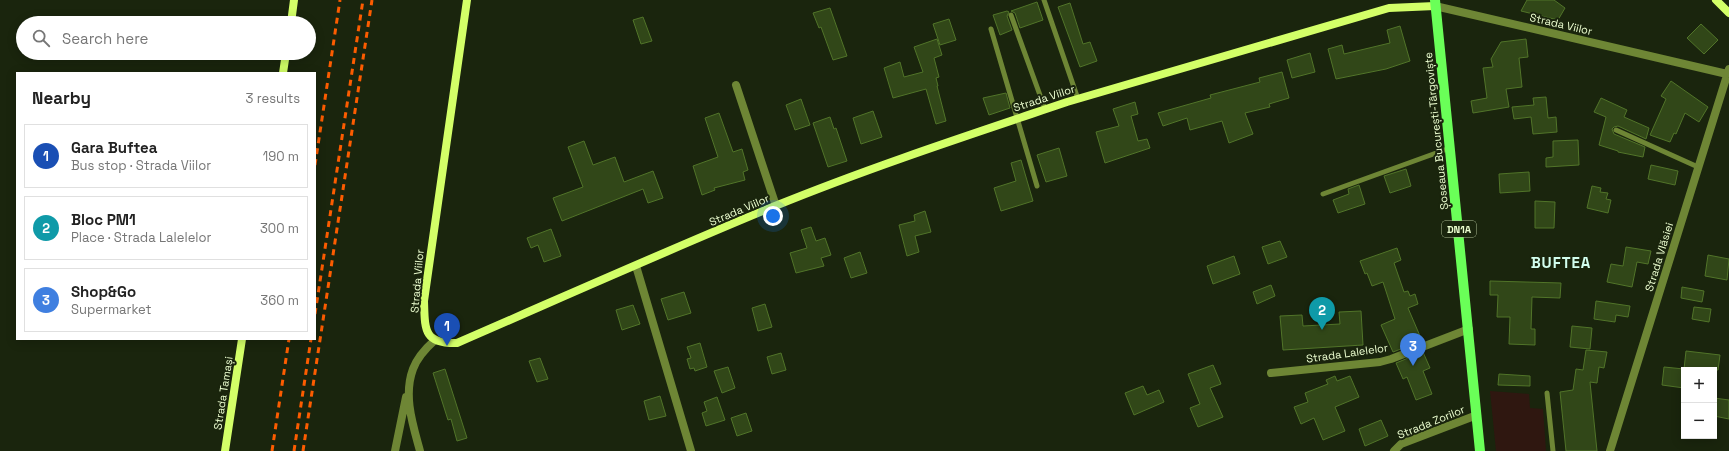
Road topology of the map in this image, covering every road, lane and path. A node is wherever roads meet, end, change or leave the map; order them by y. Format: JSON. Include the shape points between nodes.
{"nodes":[{"id":1,"x":294,"y":0,"type":"edge"},
{"id":2,"x":466,"y":0,"type":"edge"},
{"id":3,"x":1044,"y":0,"type":"edge"},
{"id":4,"x":1400,"y":0,"type":"edge"},
{"id":5,"x":1716,"y":0,"type":"edge"},
{"id":6,"x":1435,"y":3,"type":"edge"},
{"id":7,"x":1389,"y":8,"type":"junction"},
{"id":8,"x":1729,"y":13,"type":"edge"},
{"id":9,"x":1011,"y":15,"type":"dead end"},
{"id":10,"x":291,"y":16,"type":"edge"},
{"id":11,"x":991,"y":29,"type":"dead end"},
{"id":12,"x":285,"y":60,"type":"edge"},
{"id":13,"x":283,"y":72,"type":"edge"},
{"id":14,"x":1728,"y":72,"type":"edge"},
{"id":15,"x":736,"y":85,"type":"dead end"},
{"id":16,"x":1078,"y":99,"type":"junction"},
{"id":17,"x":1045,"y":110,"type":"junction"},
{"id":18,"x":1018,"y":118,"type":"junction"},
{"id":19,"x":1616,"y":130,"type":"dead end"},
{"id":20,"x":1450,"y":148,"type":"junction"},
{"id":21,"x":1698,"y":167,"type":"junction"},
{"id":22,"x":1037,"y":186,"type":"dead end"},
{"id":23,"x":1323,"y":194,"type":"dead end"},
{"id":24,"x":776,"y":206,"type":"junction"},
{"id":25,"x":636,"y":266,"type":"junction"},
{"id":26,"x":1469,"y":329,"type":"junction"},
{"id":27,"x":242,"y":340,"type":"edge"},
{"id":28,"x":434,"y":340,"type":"junction"},
{"id":29,"x":1271,"y":374,"type":"dead end"},
{"id":30,"x":408,"y":388,"type":"junction"},
{"id":31,"x":1547,"y":393,"type":"dead end"},
{"id":32,"x":1477,"y":415,"type":"junction"},
{"id":33,"x":225,"y":451,"type":"edge"},
{"id":34,"x":395,"y":451,"type":"edge"},
{"id":35,"x":420,"y":451,"type":"edge"},
{"id":36,"x":692,"y":451,"type":"edge"},
{"id":37,"x":1394,"y":451,"type":"edge"},
{"id":38,"x":1480,"y":451,"type":"edge"},
{"id":39,"x":1553,"y":451,"type":"edge"},
{"id":40,"x":1610,"y":451,"type":"edge"}],
"edges":[{"from":1,"to":10,"type":"main road"},
{"from":2,"to":28,"type":"main road","name":"Strada Viilor","via":[[424,301],[427,333]]},
{"from":3,"to":16,"type":"lane"},
{"from":4,"to":7,"type":"main road","name":"Strada Viilor"},
{"from":5,"to":8,"type":"main road"},
{"from":6,"to":7,"type":"main road","name":"Strada Viilor"},
{"from":6,"to":14,"type":"street","name":"Strada Viilor"},
{"from":6,"to":20,"type":"main road","name":"Șoseaua București-Târgoviște","number":"DN1A"},
{"from":7,"to":16,"type":"main road","name":"Strada Viilor"},
{"from":9,"to":17,"type":"lane"},
{"from":11,"to":18,"type":"lane"},
{"from":12,"to":13,"type":"main road"},
{"from":14,"to":21,"type":"street","name":"Strada Vlăsiei"},
{"from":15,"to":24,"type":"street"},
{"from":16,"to":17,"type":"main road","name":"Strada Viilor"},
{"from":17,"to":18,"type":"main road","name":"Strada Viilor"},
{"from":18,"to":22,"type":"lane"},
{"from":18,"to":24,"type":"main road","name":"Strada Viilor"},
{"from":19,"to":21,"type":"lane"},
{"from":20,"to":23,"type":"lane"},
{"from":20,"to":26,"type":"main road","name":"Șoseaua București-Târgoviște","number":"DN1A"},
{"from":21,"to":40,"type":"street","name":"Strada Vlăsiei"},
{"from":24,"to":25,"type":"main road","name":"Strada Viilor"},
{"from":25,"to":28,"type":"main road","name":"Strada Viilor","via":[[457,343]]},
{"from":25,"to":36,"type":"street"},
{"from":26,"to":29,"type":"street","name":"Strada Lalelelor","via":[[1380,362]]},
{"from":26,"to":32,"type":"main road","name":"Șoseaua București-Târgoviște","number":"DN1A"},
{"from":27,"to":33,"type":"main road","name":"Strada Tamași"},
{"from":28,"to":30,"type":"street","via":[[413,369]]},
{"from":30,"to":34,"type":"street"},
{"from":30,"to":35,"type":"street","via":[[412,420]]},
{"from":31,"to":39,"type":"lane"},
{"from":32,"to":37,"type":"street","name":"Strada Zorilor","via":[[1401,444]]},
{"from":32,"to":38,"type":"main road","name":"Șoseaua București-Târgoviște","number":"DN1A"}]}
